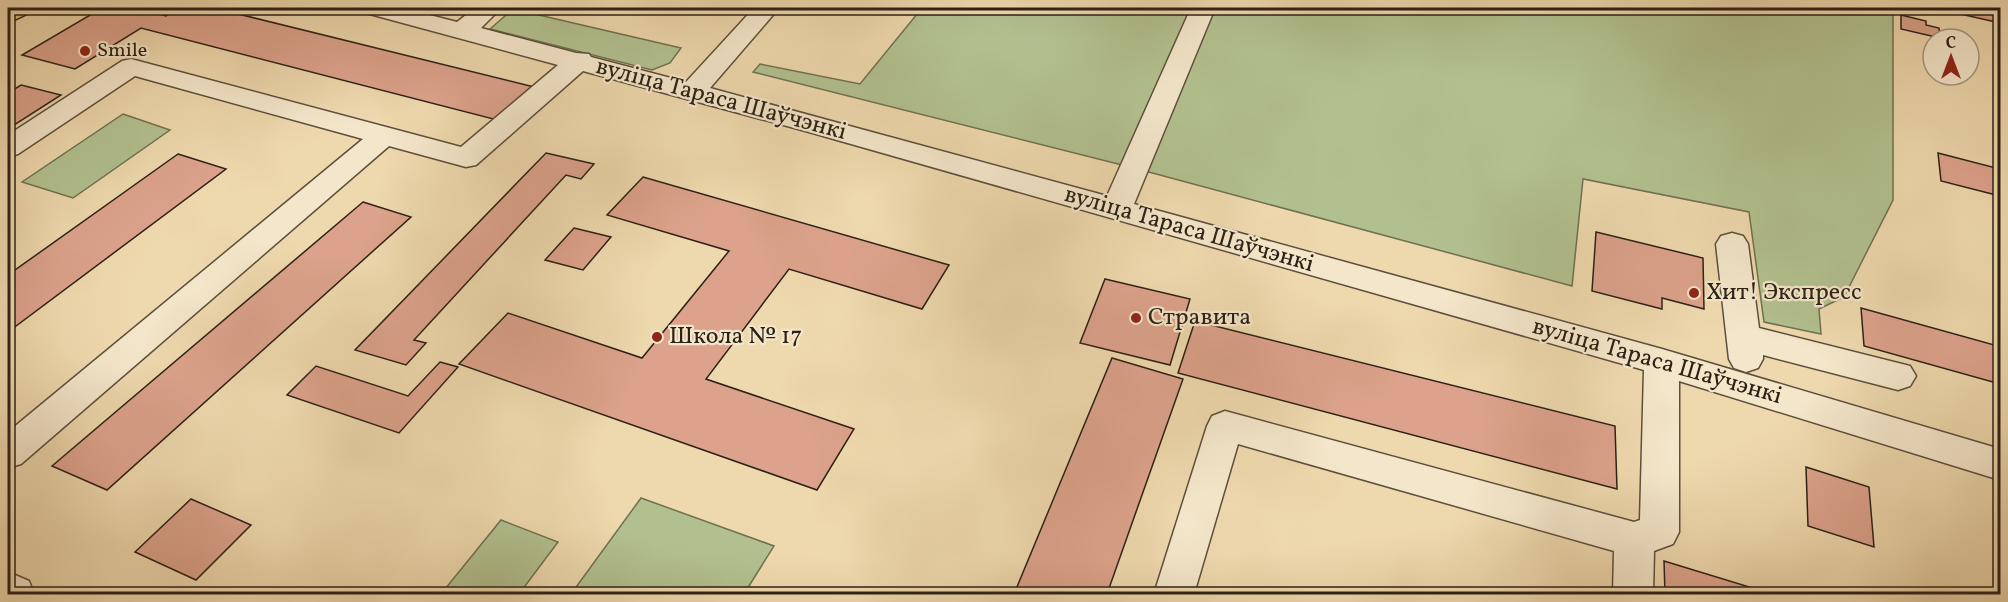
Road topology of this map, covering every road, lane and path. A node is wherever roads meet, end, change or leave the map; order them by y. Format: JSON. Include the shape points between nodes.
{"nodes":[{"id":1,"x":20,"y":8,"type":"edge"},
{"id":2,"x":375,"y":8,"type":"edge"},
{"id":3,"x":489,"y":8,"type":"edge"},
{"id":4,"x":767,"y":8,"type":"edge"},
{"id":5,"x":1203,"y":8,"type":"edge"},
{"id":6,"x":8,"y":15,"type":"edge"},
{"id":7,"x":462,"y":31,"type":"junction"},
{"id":8,"x":580,"y":60,"type":"junction"},
{"id":9,"x":693,"y":91,"type":"junction"},
{"id":10,"x":384,"y":136,"type":"junction"},
{"id":11,"x":8,"y":148,"type":"edge"},
{"id":12,"x":1116,"y":210,"type":"junction"},
{"id":13,"x":1732,"y":244,"type":"dead end"},
{"id":14,"x":1744,"y":337,"type":"junction"},
{"id":15,"x":1662,"y":362,"type":"junction"},
{"id":16,"x":1898,"y":376,"type":"dead end"},
{"id":17,"x":1748,"y":388,"type":"junction"},
{"id":18,"x":8,"y":453,"type":"edge"},
{"id":19,"x":2001,"y":465,"type":"edge"},
{"id":20,"x":1634,"y":539,"type":"junction"},
{"id":21,"x":8,"y":591,"type":"edge"},
{"id":22,"x":14,"y":594,"type":"edge"},
{"id":23,"x":1174,"y":594,"type":"edge"},
{"id":24,"x":1633,"y":594,"type":"edge"}],
"edges":[{"from":1,"to":6,"type":"main road"},
{"from":2,"to":7,"type":"street","name":"вуліца Тараса Шаўчэнкі"},
{"from":3,"to":7,"type":"street"},
{"from":4,"to":9,"type":"street"},
{"from":5,"to":12,"type":"street"},
{"from":7,"to":8,"type":"street","name":"вуліца Тараса Шаўчэнкі"},
{"from":8,"to":9,"type":"street","name":"вуліца Тараса Шаўчэнкі"},
{"from":8,"to":10,"type":"street","via":[[466,158]]},
{"from":9,"to":12,"type":"street","name":"вуліца Тараса Шаўчэнкі"},
{"from":10,"to":11,"type":"street","via":[[131,67]]},
{"from":10,"to":18,"type":"street"},
{"from":12,"to":15,"type":"street","name":"вуліца Тараса Шаўчэнкі"},
{"from":13,"to":14,"type":"street"},
{"from":14,"to":16,"type":"street"},
{"from":14,"to":17,"type":"street"},
{"from":15,"to":17,"type":"street","name":"вуліца Тараса Шаўчэнкі"},
{"from":15,"to":20,"type":"street","via":[[1659,532]]},
{"from":17,"to":19,"type":"street","name":"вуліца Тараса Шаўчэнкі"},
{"from":20,"to":23,"type":"street","via":[[1225,426]]},
{"from":20,"to":24,"type":"street"},
{"from":21,"to":22,"type":"street"}]}
